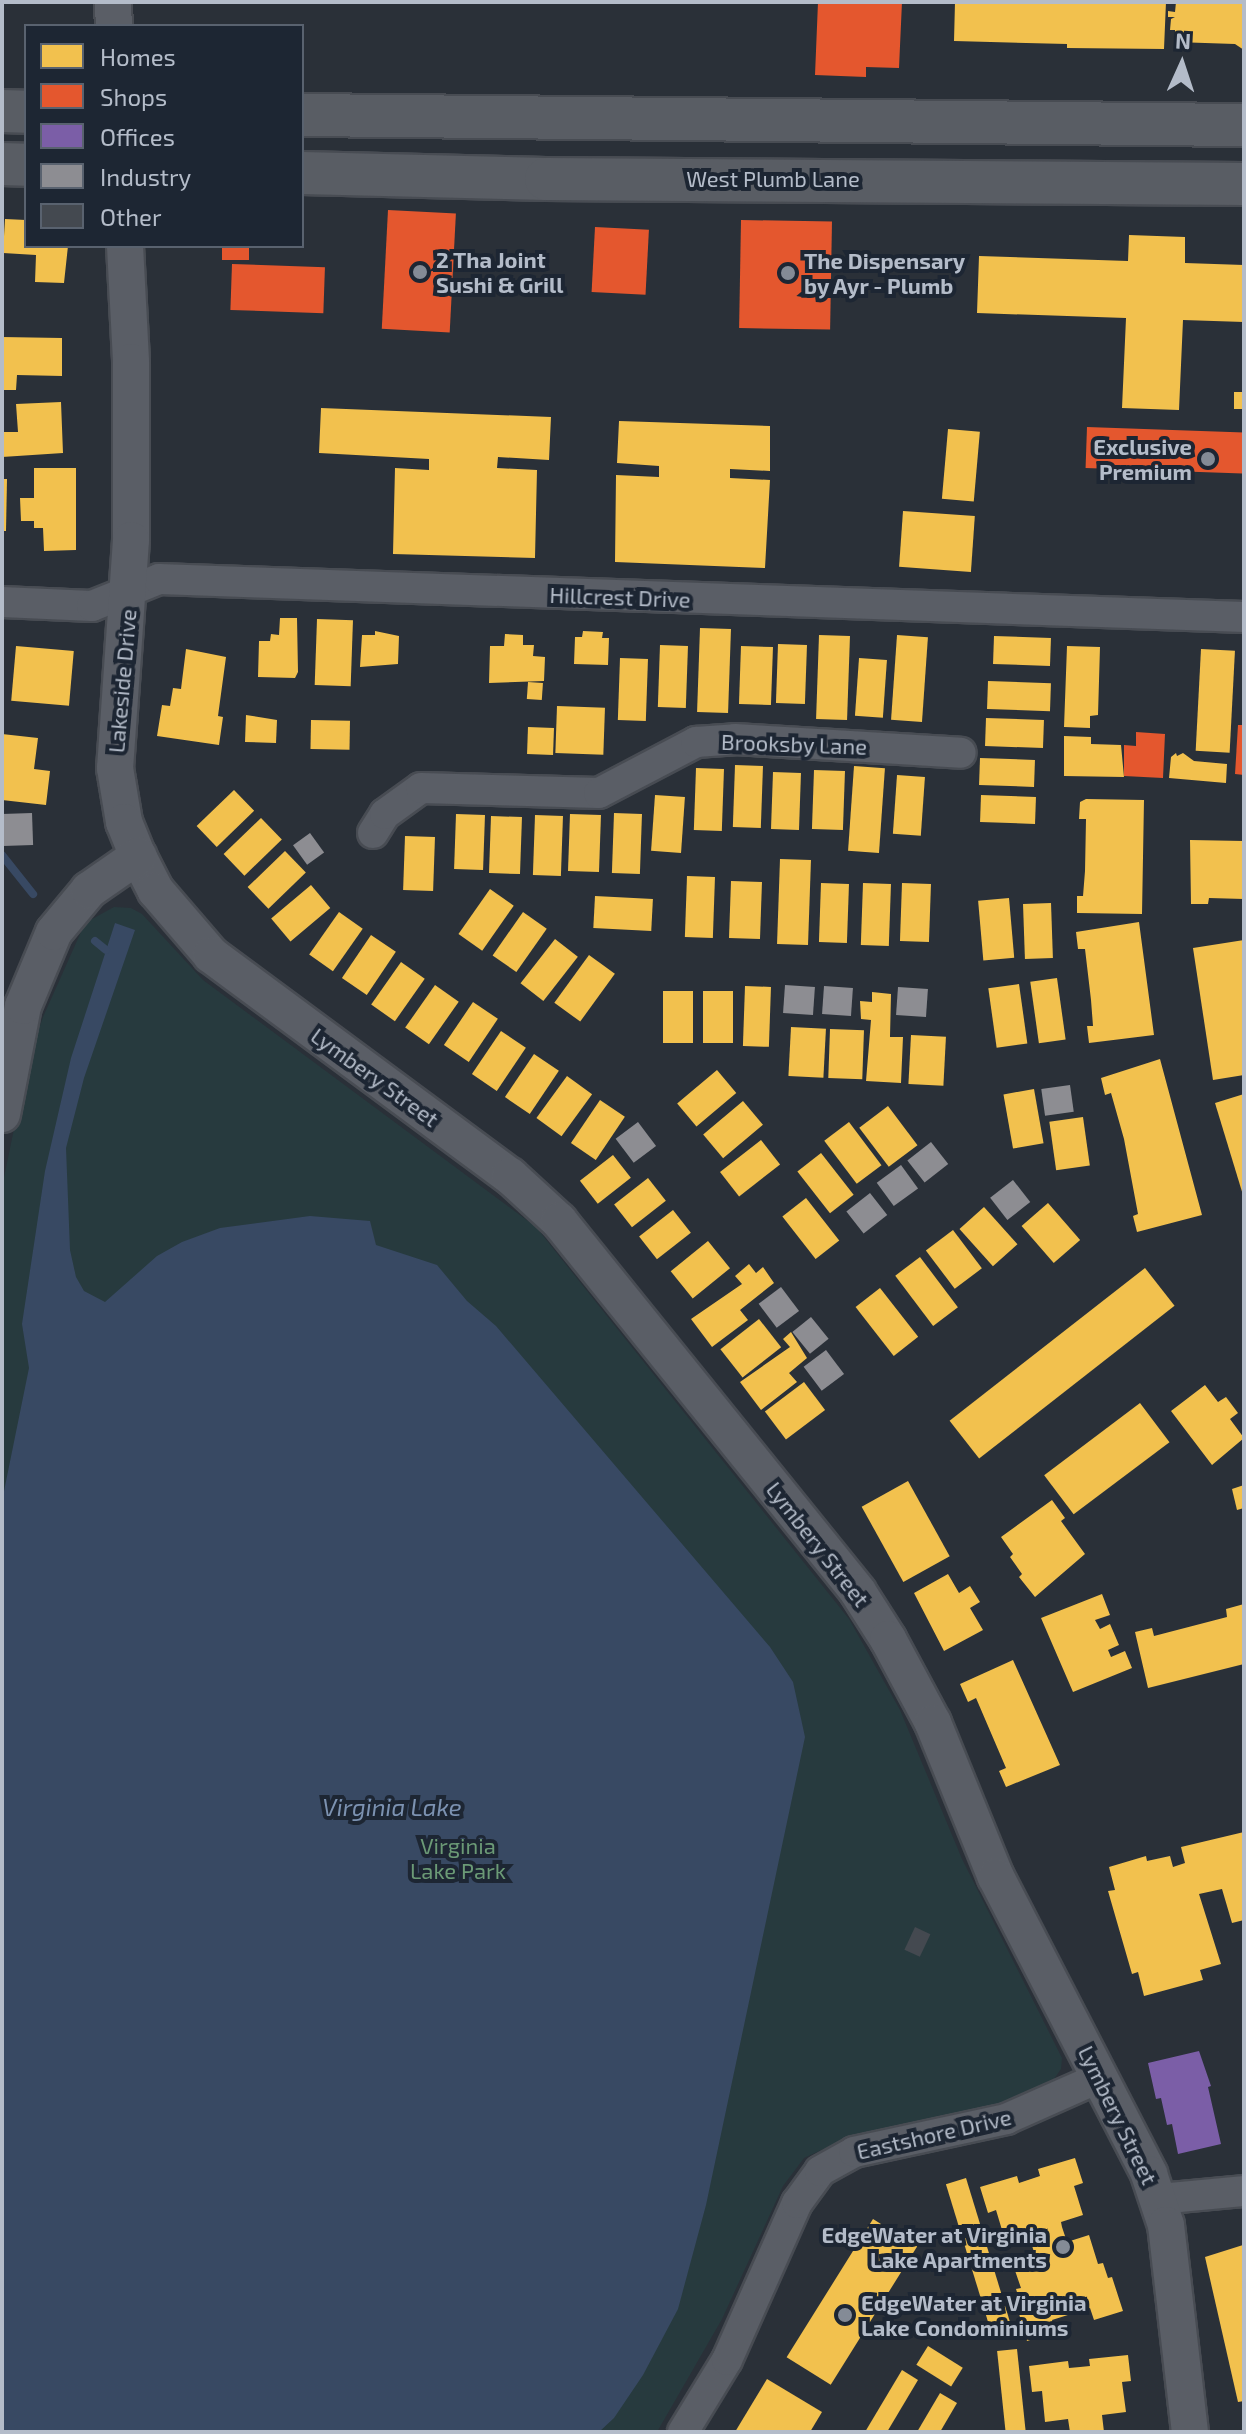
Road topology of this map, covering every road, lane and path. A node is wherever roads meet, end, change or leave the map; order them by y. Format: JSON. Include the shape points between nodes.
{"nodes":[{"id":1,"x":113,"y":2,"type":"edge"},
{"id":2,"x":114,"y":24,"type":"edge"},
{"id":3,"x":2,"y":111,"type":"edge"},
{"id":4,"x":24,"y":112,"type":"edge"},
{"id":5,"x":304,"y":115,"type":"edge"},
{"id":6,"x":1244,"y":125,"type":"edge"},
{"id":7,"x":2,"y":164,"type":"edge"},
{"id":8,"x":24,"y":165,"type":"edge"},
{"id":9,"x":304,"y":173,"type":"edge"},
{"id":10,"x":1244,"y":184,"type":"edge"},
{"id":11,"x":125,"y":248,"type":"edge"},
{"id":12,"x":130,"y":591,"type":"junction"},
{"id":13,"x":2,"y":602,"type":"edge"},
{"id":14,"x":1244,"y":617,"type":"edge"},
{"id":15,"x":961,"y":753,"type":"dead end"},
{"id":16,"x":373,"y":833,"type":"dead end"},
{"id":17,"x":138,"y":856,"type":"junction"},
{"id":18,"x":12,"y":1008,"type":"edge"},
{"id":19,"x":2,"y":1114,"type":"edge"},
{"id":20,"x":1101,"y":2077,"type":"junction"},
{"id":21,"x":1244,"y":2191,"type":"edge"},
{"id":22,"x":1159,"y":2199,"type":"junction"},
{"id":23,"x":683,"y":2432,"type":"edge"},
{"id":24,"x":1190,"y":2432,"type":"edge"}],
"edges":[{"from":1,"to":2,"type":"street"},
{"from":3,"to":4,"type":"main road"},
{"from":5,"to":6,"type":"main road"},
{"from":7,"to":8,"type":"main road"},
{"from":9,"to":10,"type":"main road","name":"West Plumb Lane"},
{"from":11,"to":12,"type":"street","name":"Lakeside Drive","via":[[131,362]]},
{"from":12,"to":13,"type":"street","name":"Hillcrest Drive","via":[[92,606]]},
{"from":12,"to":14,"type":"street","name":"Hillcrest Drive","via":[[159,579]]},
{"from":12,"to":17,"type":"street","name":"Lakeside Drive","via":[[115,768],[124,822]]},
{"from":15,"to":16,"type":"street","name":"Brooksby Lane","via":[[735,739],[696,742],[599,793],[421,788],[385,814]]},
{"from":17,"to":18,"type":"street","via":[[69,910]]},
{"from":17,"to":20,"type":"street","name":"Lymbery Street","via":[[156,891],[211,955],[510,1176],[559,1221],[829,1552],[888,1639],[933,1723],[982,1847]]},
{"from":18,"to":19,"type":"street"},
{"from":20,"to":22,"type":"street","name":"Lymbery Street"},
{"from":20,"to":23,"type":"street","name":"Eastshore Drive","via":[[1006,2119],[854,2152],[820,2171],[797,2203],[727,2360]]},
{"from":21,"to":22,"type":"street"},
{"from":22,"to":24,"type":"street","name":"Lymbery Street"}]}
